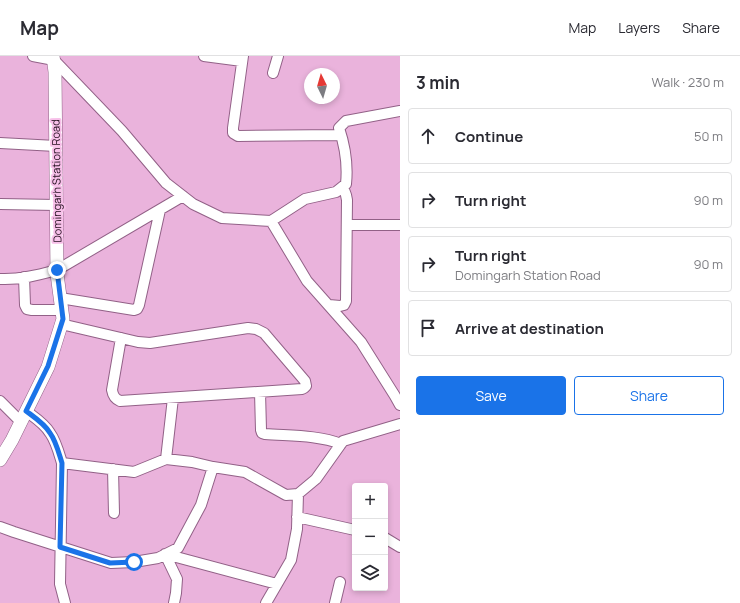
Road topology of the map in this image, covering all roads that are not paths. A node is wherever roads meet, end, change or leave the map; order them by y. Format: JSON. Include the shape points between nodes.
{"nodes":[{"id":1,"x":33,"y":56,"type":"edge"},
{"id":2,"x":204,"y":56,"type":"edge"},
{"id":3,"x":278,"y":56,"type":"edge"},
{"id":4,"x":54,"y":58,"type":"edge"},
{"id":5,"x":243,"y":58,"type":"edge"},
{"id":6,"x":273,"y":73,"type":"dead end"},
{"id":7,"x":400,"y":111,"type":"edge"},
{"id":8,"x":341,"y":135,"type":"junction"},
{"id":9,"x":0,"y":144,"type":"edge"},
{"id":10,"x":56,"y":146,"type":"junction"},
{"id":11,"x":343,"y":187,"type":"junction"},
{"id":12,"x":183,"y":196,"type":"junction"},
{"id":13,"x":0,"y":204,"type":"edge"},
{"id":14,"x":56,"y":205,"type":"junction"},
{"id":15,"x":160,"y":210,"type":"junction"},
{"id":16,"x":271,"y":221,"type":"junction"},
{"id":17,"x":347,"y":225,"type":"junction"},
{"id":18,"x":400,"y":225,"type":"edge"},
{"id":19,"x":57,"y":270,"type":"junction"},
{"id":20,"x":24,"y":277,"type":"junction"},
{"id":21,"x":0,"y":279,"type":"edge"},
{"id":22,"x":61,"y":304,"type":"junction"},
{"id":23,"x":328,"y":305,"type":"junction"},
{"id":24,"x":61,"y":324,"type":"junction"},
{"id":25,"x":121,"y":338,"type":"junction"},
{"id":26,"x":260,"y":392,"type":"junction"},
{"id":27,"x":173,"y":398,"type":"junction"},
{"id":28,"x":0,"y":401,"type":"edge"},
{"id":29,"x":400,"y":405,"type":"edge"},
{"id":30,"x":24,"y":416,"type":"junction"},
{"id":31,"x":400,"y":424,"type":"edge"},
{"id":32,"x":341,"y":444,"type":"junction"},
{"id":33,"x":166,"y":459,"type":"junction"},
{"id":34,"x":0,"y":460,"type":"edge"},
{"id":35,"x":62,"y":463,"type":"junction"},
{"id":36,"x":213,"y":467,"type":"junction"},
{"id":37,"x":113,"y":469,"type":"junction"},
{"id":38,"x":298,"y":494,"type":"junction"},
{"id":39,"x":114,"y":513,"type":"dead end"},
{"id":40,"x":297,"y":517,"type":"junction"},
{"id":41,"x":0,"y":527,"type":"edge"},
{"id":42,"x":352,"y":529,"type":"edge"},
{"id":43,"x":388,"y":540,"type":"edge"},
{"id":44,"x":60,"y":547,"type":"junction"},
{"id":45,"x":400,"y":547,"type":"edge"},
{"id":46,"x":165,"y":554,"type":"junction"},
{"id":47,"x":340,"y":582,"type":"dead end"},
{"id":48,"x":277,"y":584,"type":"junction"},
{"id":49,"x":65,"y":603,"type":"edge"},
{"id":50,"x":174,"y":603,"type":"edge"},
{"id":51,"x":266,"y":603,"type":"edge"},
{"id":52,"x":335,"y":603,"type":"edge"}],
"edges":[{"from":1,"to":4,"type":"street"},
{"from":2,"to":5,"type":"street"},
{"from":3,"to":6,"type":"street"},
{"from":4,"to":10,"type":"street","name":"Domingarh Station Road"},
{"from":4,"to":12,"type":"street","via":[[122,130],[166,183]]},
{"from":5,"to":8,"type":"street","via":[[233,133],[238,136]]},
{"from":7,"to":8,"type":"street","via":[[346,121],[339,128]]},
{"from":8,"to":11,"type":"street","via":[[347,171],[346,184]]},
{"from":9,"to":10,"type":"street"},
{"from":10,"to":14,"type":"street","name":"Domingarh Station Road"},
{"from":11,"to":16,"type":"street","via":[[336,192],[305,199]]},
{"from":11,"to":17,"type":"street","via":[[347,200]]},
{"from":12,"to":15,"type":"street"},
{"from":12,"to":16,"type":"street","via":[[193,204],[222,218]]},
{"from":13,"to":14,"type":"street"},
{"from":14,"to":19,"type":"street","name":"Domingarh Station Road"},
{"from":15,"to":19,"type":"street"},
{"from":15,"to":22,"type":"street","via":[[137,309]]},
{"from":16,"to":23,"type":"street","via":[[307,281]]},
{"from":17,"to":18,"type":"street"},
{"from":17,"to":23,"type":"street","via":[[346,301],[340,306]]},
{"from":19,"to":20,"type":"street"},
{"from":19,"to":22,"type":"street","name":"Domingarh Station Road"},
{"from":20,"to":21,"type":"street"},
{"from":20,"to":22,"type":"street","via":[[27,309]]},
{"from":22,"to":24,"type":"street","name":"Domingarh Station Road"},
{"from":23,"to":29,"type":"street","via":[[360,342]]},
{"from":24,"to":25,"type":"street"},
{"from":24,"to":30,"type":"street","name":"Domingarh Station Road","via":[[48,366]]},
{"from":25,"to":26,"type":"street","via":[[150,343],[248,328],[256,329],[264,333],[305,381],[306,386],[302,389]]},
{"from":25,"to":27,"type":"street","via":[[112,390],[117,400]]},
{"from":26,"to":27,"type":"street"},
{"from":26,"to":32,"type":"street","via":[[262,433],[319,438]]},
{"from":27,"to":33,"type":"street"},
{"from":28,"to":30,"type":"street"},
{"from":30,"to":34,"type":"street","name":"Domingarh Station Road"},
{"from":30,"to":35,"type":"street","via":[[39,421],[50,433]]},
{"from":31,"to":32,"type":"street","via":[[343,441]]},
{"from":32,"to":38,"type":"street","via":[[316,479]]},
{"from":33,"to":36,"type":"street"},
{"from":33,"to":37,"type":"street","via":[[134,472]]},
{"from":35,"to":37,"type":"street"},
{"from":35,"to":44,"type":"street"},
{"from":36,"to":38,"type":"street","via":[[245,472],[286,495]]},
{"from":36,"to":46,"type":"street","via":[[201,505],[178,548]]},
{"from":37,"to":39,"type":"street"},
{"from":38,"to":40,"type":"street"},
{"from":40,"to":42,"type":"street"},
{"from":40,"to":48,"type":"street","via":[[291,560]]},
{"from":41,"to":44,"type":"street"},
{"from":43,"to":45,"type":"street"},
{"from":44,"to":46,"type":"street","via":[[110,563],[134,562],[158,558]]},
{"from":44,"to":49,"type":"street","via":[[60,584]]},
{"from":46,"to":48,"type":"street"},
{"from":46,"to":50,"type":"street","via":[[176,579]]},
{"from":47,"to":52,"type":"street"},
{"from":48,"to":51,"type":"street"}]}
